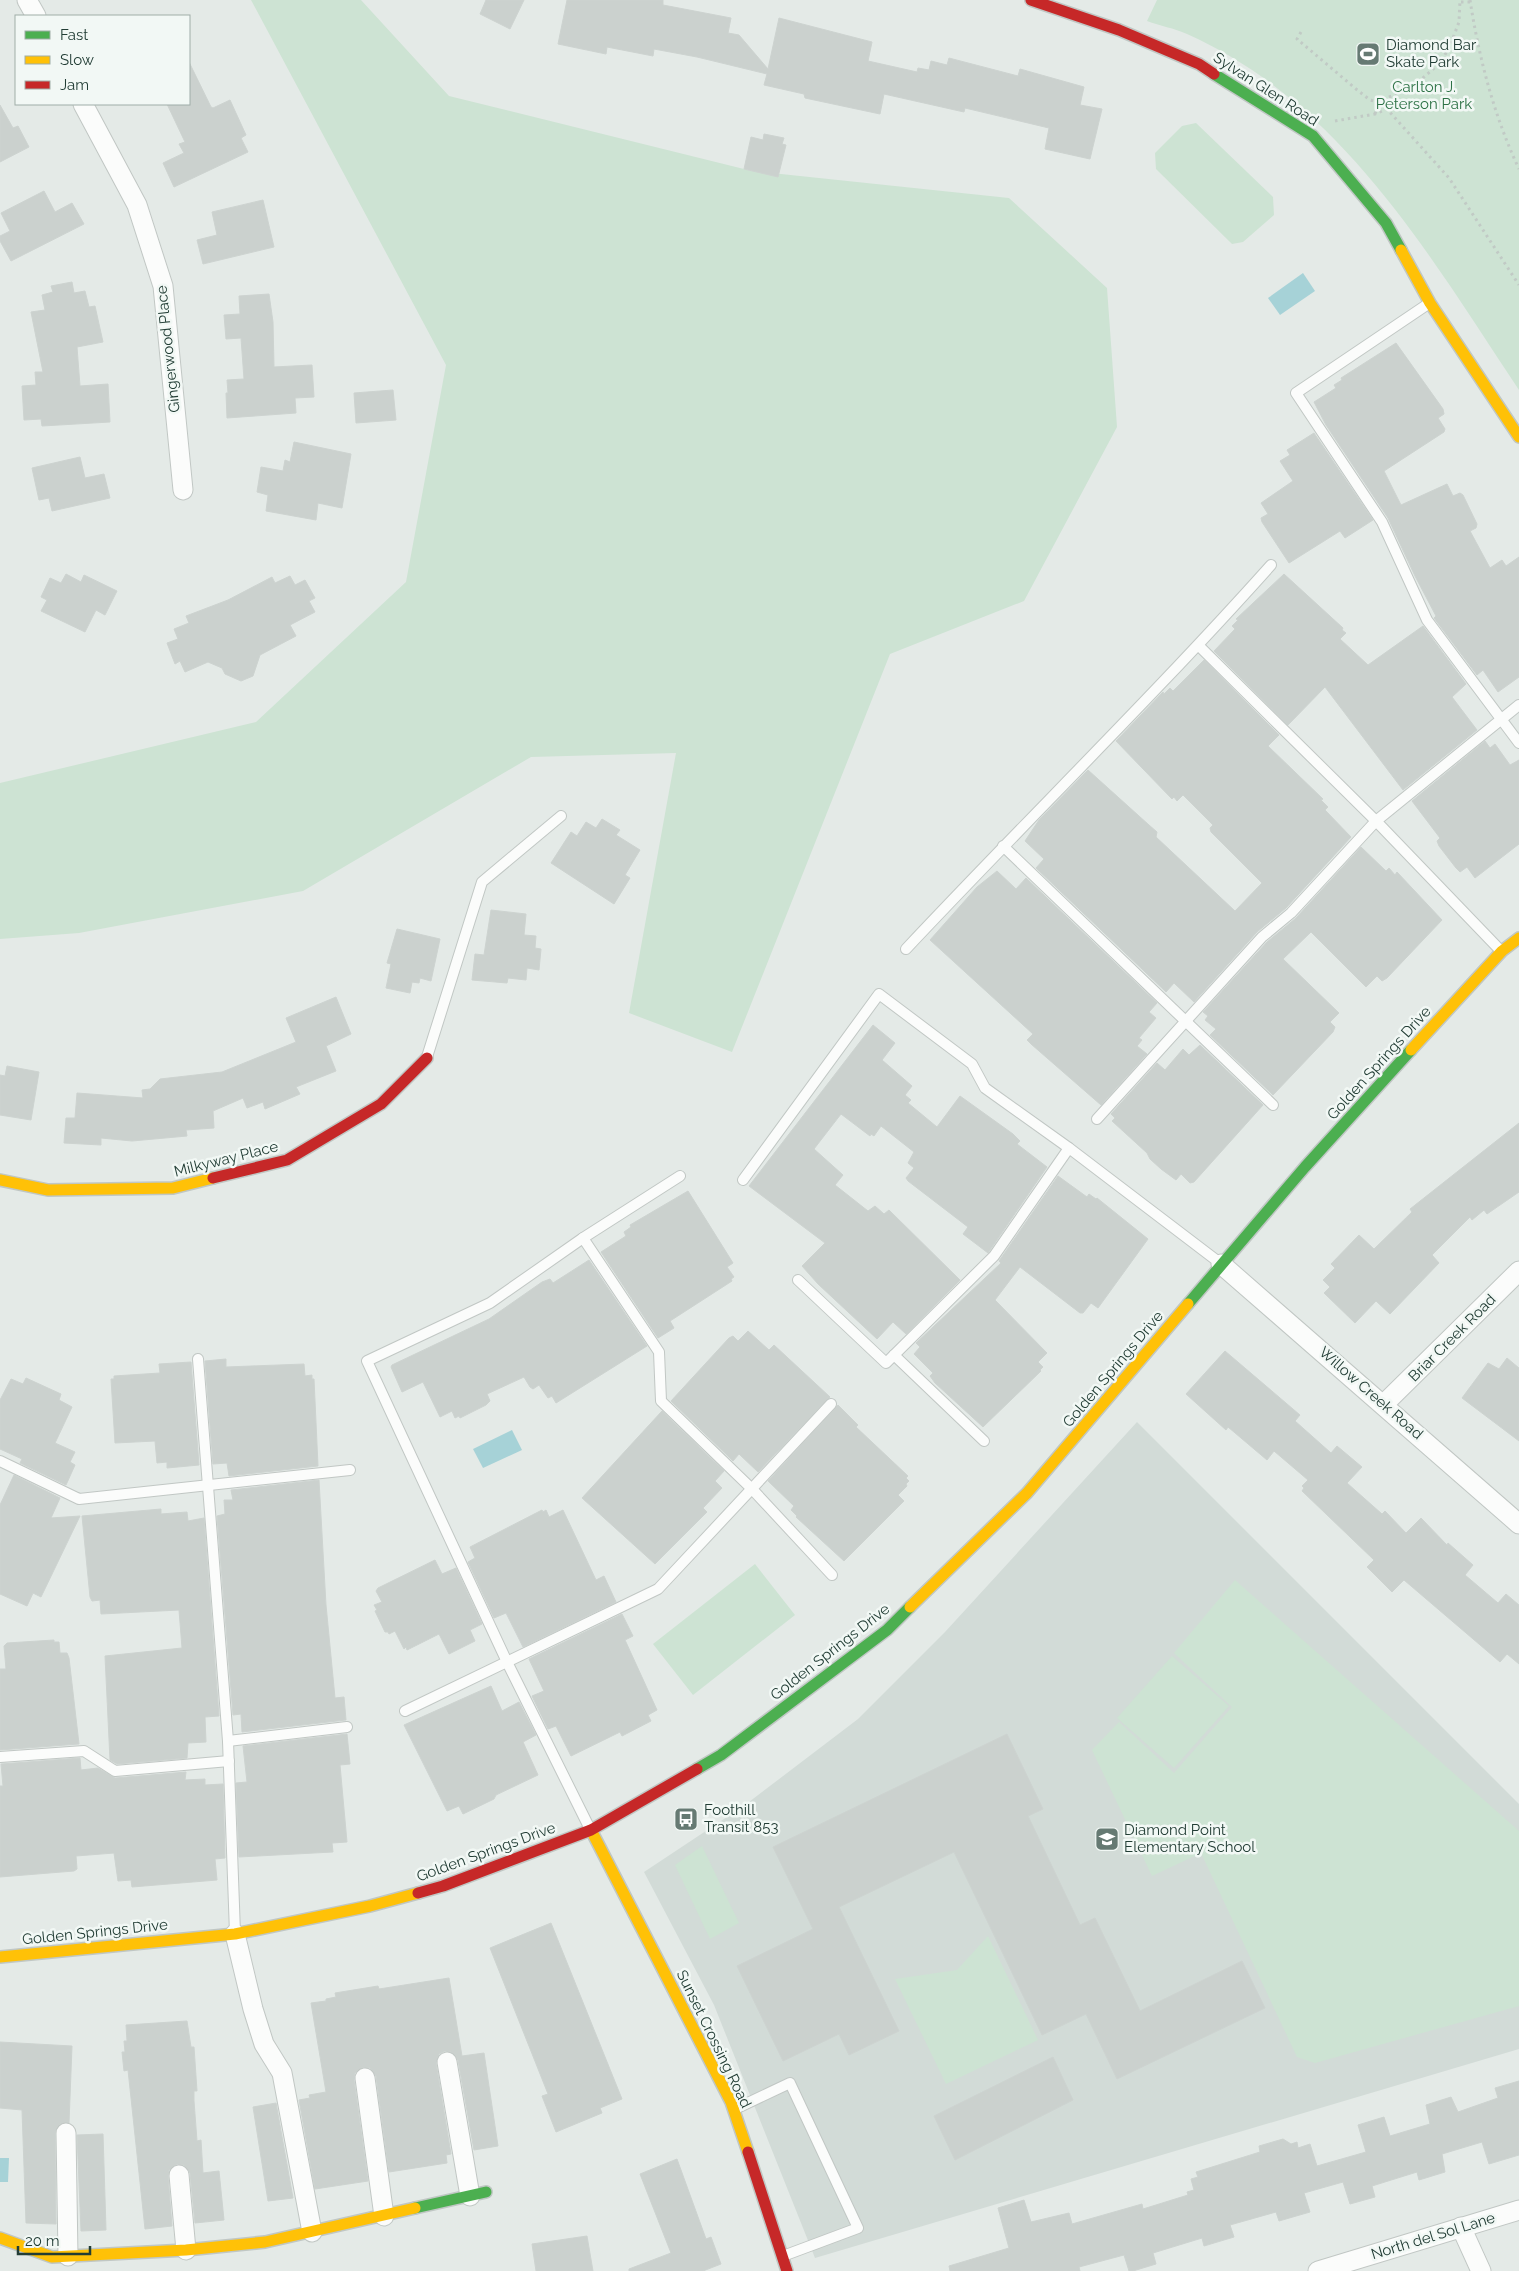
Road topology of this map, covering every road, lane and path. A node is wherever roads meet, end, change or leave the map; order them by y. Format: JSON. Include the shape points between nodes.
{"nodes":[{"id":1,"x":27,"y":0,"type":"edge"},
{"id":2,"x":1031,"y":0,"type":"edge"},
{"id":3,"x":1460,"y":1,"type":"edge"},
{"id":4,"x":1470,"y":1,"type":"edge"},
{"id":5,"x":35,"y":15,"type":"edge"},
{"id":6,"x":1301,"y":32,"type":"dead end"},
{"id":7,"x":1379,"y":102,"type":"junction"},
{"id":8,"x":84,"y":105,"type":"edge"},
{"id":9,"x":1375,"y":114,"type":"junction"},
{"id":10,"x":1319,"y":142,"type":"junction"},
{"id":11,"x":1519,"y":169,"type":"edge"},
{"id":12,"x":1519,"y":285,"type":"edge"},
{"id":13,"x":1430,"y":303,"type":"junction"},
{"id":14,"x":1519,"y":437,"type":"edge"},
{"id":15,"x":183,"y":490,"type":"dead end"},
{"id":16,"x":1271,"y":565,"type":"dead end"},
{"id":17,"x":1199,"y":646,"type":"junction"},
{"id":18,"x":1519,"y":705,"type":"edge"},
{"id":19,"x":1502,"y":719,"type":"junction"},
{"id":20,"x":1519,"y":743,"type":"edge"},
{"id":21,"x":561,"y":816,"type":"dead end"},
{"id":22,"x":1376,"y":821,"type":"junction"},
{"id":23,"x":1003,"y":846,"type":"junction"},
{"id":24,"x":1519,"y":938,"type":"edge"},
{"id":25,"x":906,"y":949,"type":"dead end"},
{"id":26,"x":1502,"y":951,"type":"junction"},
{"id":27,"x":1186,"y":1020,"type":"junction"},
{"id":28,"x":427,"y":1058,"type":"joint"},
{"id":29,"x":1273,"y":1105,"type":"dead end"},
{"id":30,"x":1097,"y":1119,"type":"dead end"},
{"id":31,"x":1069,"y":1148,"type":"junction"},
{"id":32,"x":680,"y":1176,"type":"dead end"},
{"id":33,"x":0,"y":1180,"type":"edge"},
{"id":34,"x":743,"y":1180,"type":"dead end"},
{"id":35,"x":583,"y":1238,"type":"junction"},
{"id":36,"x":1221,"y":1264,"type":"junction"},
{"id":37,"x":1519,"y":1271,"type":"edge"},
{"id":38,"x":798,"y":1280,"type":"dead end"},
{"id":39,"x":894,"y":1355,"type":"junction"},
{"id":40,"x":198,"y":1359,"type":"dead end"},
{"id":41,"x":831,"y":1404,"type":"dead end"},
{"id":42,"x":1384,"y":1404,"type":"junction"},
{"id":43,"x":984,"y":1441,"type":"dead end"},
{"id":44,"x":0,"y":1461,"type":"edge"},
{"id":45,"x":350,"y":1470,"type":"dead end"},
{"id":46,"x":208,"y":1485,"type":"junction"},
{"id":47,"x":752,"y":1490,"type":"junction"},
{"id":48,"x":1519,"y":1524,"type":"edge"},
{"id":49,"x":832,"y":1575,"type":"dead end"},
{"id":50,"x":507,"y":1662,"type":"junction"},
{"id":51,"x":405,"y":1711,"type":"dead end"},
{"id":52,"x":347,"y":1727,"type":"dead end"},
{"id":53,"x":228,"y":1741,"type":"junction"},
{"id":54,"x":0,"y":1757,"type":"edge"},
{"id":55,"x":229,"y":1761,"type":"junction"},
{"id":56,"x":591,"y":1830,"type":"junction"},
{"id":57,"x":235,"y":1934,"type":"junction"},
{"id":58,"x":0,"y":1957,"type":"edge"},
{"id":59,"x":447,"y":2062,"type":"dead end"},
{"id":60,"x":365,"y":2078,"type":"dead end"},
{"id":61,"x":734,"y":2110,"type":"junction"},
{"id":62,"x":66,"y":2133,"type":"dead end"},
{"id":63,"x":179,"y":2175,"type":"dead end"},
{"id":64,"x":478,"y":2194,"type":"joint"},
{"id":65,"x":1519,"y":2210,"type":"edge"},
{"id":66,"x":384,"y":2216,"type":"junction"},
{"id":67,"x":1461,"y":2227,"type":"junction"},
{"id":68,"x":312,"y":2232,"type":"junction"},
{"id":69,"x":0,"y":2238,"type":"edge"},
{"id":70,"x":186,"y":2250,"type":"junction"},
{"id":71,"x":68,"y":2256,"type":"junction"},
{"id":72,"x":782,"y":2256,"type":"junction"},
{"id":73,"x":787,"y":2271,"type":"edge"},
{"id":74,"x":1318,"y":2271,"type":"edge"},
{"id":75,"x":1481,"y":2271,"type":"edge"}],
"edges":[{"from":1,"to":5,"type":"street"},
{"from":2,"to":10,"type":"street","name":"Sylvan Glen Road","via":[[1120,30],[1199,64]]},
{"from":3,"to":4,"type":"path"},
{"from":3,"to":7,"type":"path","via":[[1459,22],[1440,63],[1416,84]]},
{"from":4,"to":11,"type":"path","via":[[1502,130]]},
{"from":6,"to":7,"type":"path","via":[[1298,39],[1370,100]]},
{"from":7,"to":9,"type":"path"},
{"from":8,"to":15,"type":"street","name":"Gingerwood Place","via":[[137,205],[163,286]]},
{"from":9,"to":10,"type":"path","via":[[1335,121]]},
{"from":9,"to":12,"type":"path","via":[[1387,109],[1449,178]]},
{"from":10,"to":13,"type":"street","name":"Sylvan Glen Road","via":[[1386,223]]},
{"from":13,"to":14,"type":"street","name":"Sylvan Glen Road"},
{"from":13,"to":19,"type":"lane","via":[[1296,393],[1382,522],[1427,620]]},
{"from":16,"to":17,"type":"lane"},
{"from":17,"to":22,"type":"lane"},
{"from":17,"to":23,"type":"lane"},
{"from":18,"to":19,"type":"lane"},
{"from":19,"to":20,"type":"lane"},
{"from":19,"to":22,"type":"lane"},
{"from":21,"to":28,"type":"lane","via":[[482,882]]},
{"from":22,"to":26,"type":"lane"},
{"from":22,"to":27,"type":"lane","via":[[1292,913],[1262,937]]},
{"from":23,"to":25,"type":"lane"},
{"from":23,"to":27,"type":"lane"},
{"from":24,"to":26,"type":"street","name":"Golden Springs Drive"},
{"from":26,"to":36,"type":"street","name":"Golden Springs Drive"},
{"from":27,"to":29,"type":"lane"},
{"from":27,"to":30,"type":"lane"},
{"from":28,"to":33,"type":"street","name":"Milkyway Place","via":[[381,1104],[287,1160],[173,1188],[48,1190]]},
{"from":31,"to":34,"type":"lane","via":[[985,1088],[972,1064],[879,994]]},
{"from":31,"to":36,"type":"lane"},
{"from":31,"to":39,"type":"lane","via":[[994,1256]]},
{"from":32,"to":35,"type":"lane"},
{"from":35,"to":47,"type":"lane","via":[[659,1352],[662,1401]]},
{"from":35,"to":50,"type":"lane","via":[[490,1304],[367,1360]]},
{"from":36,"to":42,"type":"street","name":"Willow Creek Road"},
{"from":36,"to":56,"type":"street","name":"Golden Springs Drive","via":[[1027,1493],[887,1630],[721,1755]]},
{"from":37,"to":42,"type":"street","name":"Briar Creek Road"},
{"from":38,"to":39,"type":"lane","via":[[886,1363]]},
{"from":39,"to":43,"type":"lane"},
{"from":40,"to":46,"type":"lane"},
{"from":41,"to":47,"type":"lane"},
{"from":42,"to":48,"type":"street","name":"Willow Creek Road"},
{"from":44,"to":46,"type":"lane","via":[[79,1499]]},
{"from":45,"to":46,"type":"lane"},
{"from":46,"to":53,"type":"lane"},
{"from":47,"to":49,"type":"lane"},
{"from":47,"to":50,"type":"lane","via":[[658,1589]]},
{"from":50,"to":51,"type":"lane"},
{"from":50,"to":56,"type":"lane"},
{"from":52,"to":53,"type":"lane"},
{"from":53,"to":55,"type":"lane"},
{"from":54,"to":55,"type":"lane","via":[[84,1751],[115,1771]]},
{"from":55,"to":57,"type":"lane"},
{"from":56,"to":57,"type":"street","name":"Golden Springs Drive","via":[[443,1886],[370,1906]]},
{"from":56,"to":61,"type":"street","name":"Sunset Crossing Road"},
{"from":57,"to":58,"type":"street","name":"Golden Springs Drive"},
{"from":57,"to":68,"type":"street","via":[[264,2044],[282,2073]]},
{"from":59,"to":64,"type":"street"},
{"from":60,"to":66,"type":"street"},
{"from":61,"to":72,"type":"street","name":"Sunset Crossing Road"},
{"from":61,"to":72,"type":"lane","via":[[790,2083],[858,2228]]},
{"from":62,"to":71,"type":"street"},
{"from":63,"to":70,"type":"street"},
{"from":64,"to":66,"type":"street"},
{"from":65,"to":67,"type":"street","name":"North del Sol Lane"},
{"from":66,"to":68,"type":"street"},
{"from":67,"to":74,"type":"street","name":"North del Sol Lane"},
{"from":67,"to":75,"type":"street"},
{"from":68,"to":70,"type":"street","via":[[265,2242]]},
{"from":69,"to":71,"type":"street","via":[[52,2257]]},
{"from":70,"to":71,"type":"street"},
{"from":72,"to":73,"type":"street","name":"Sunset Crossing Road"}]}
